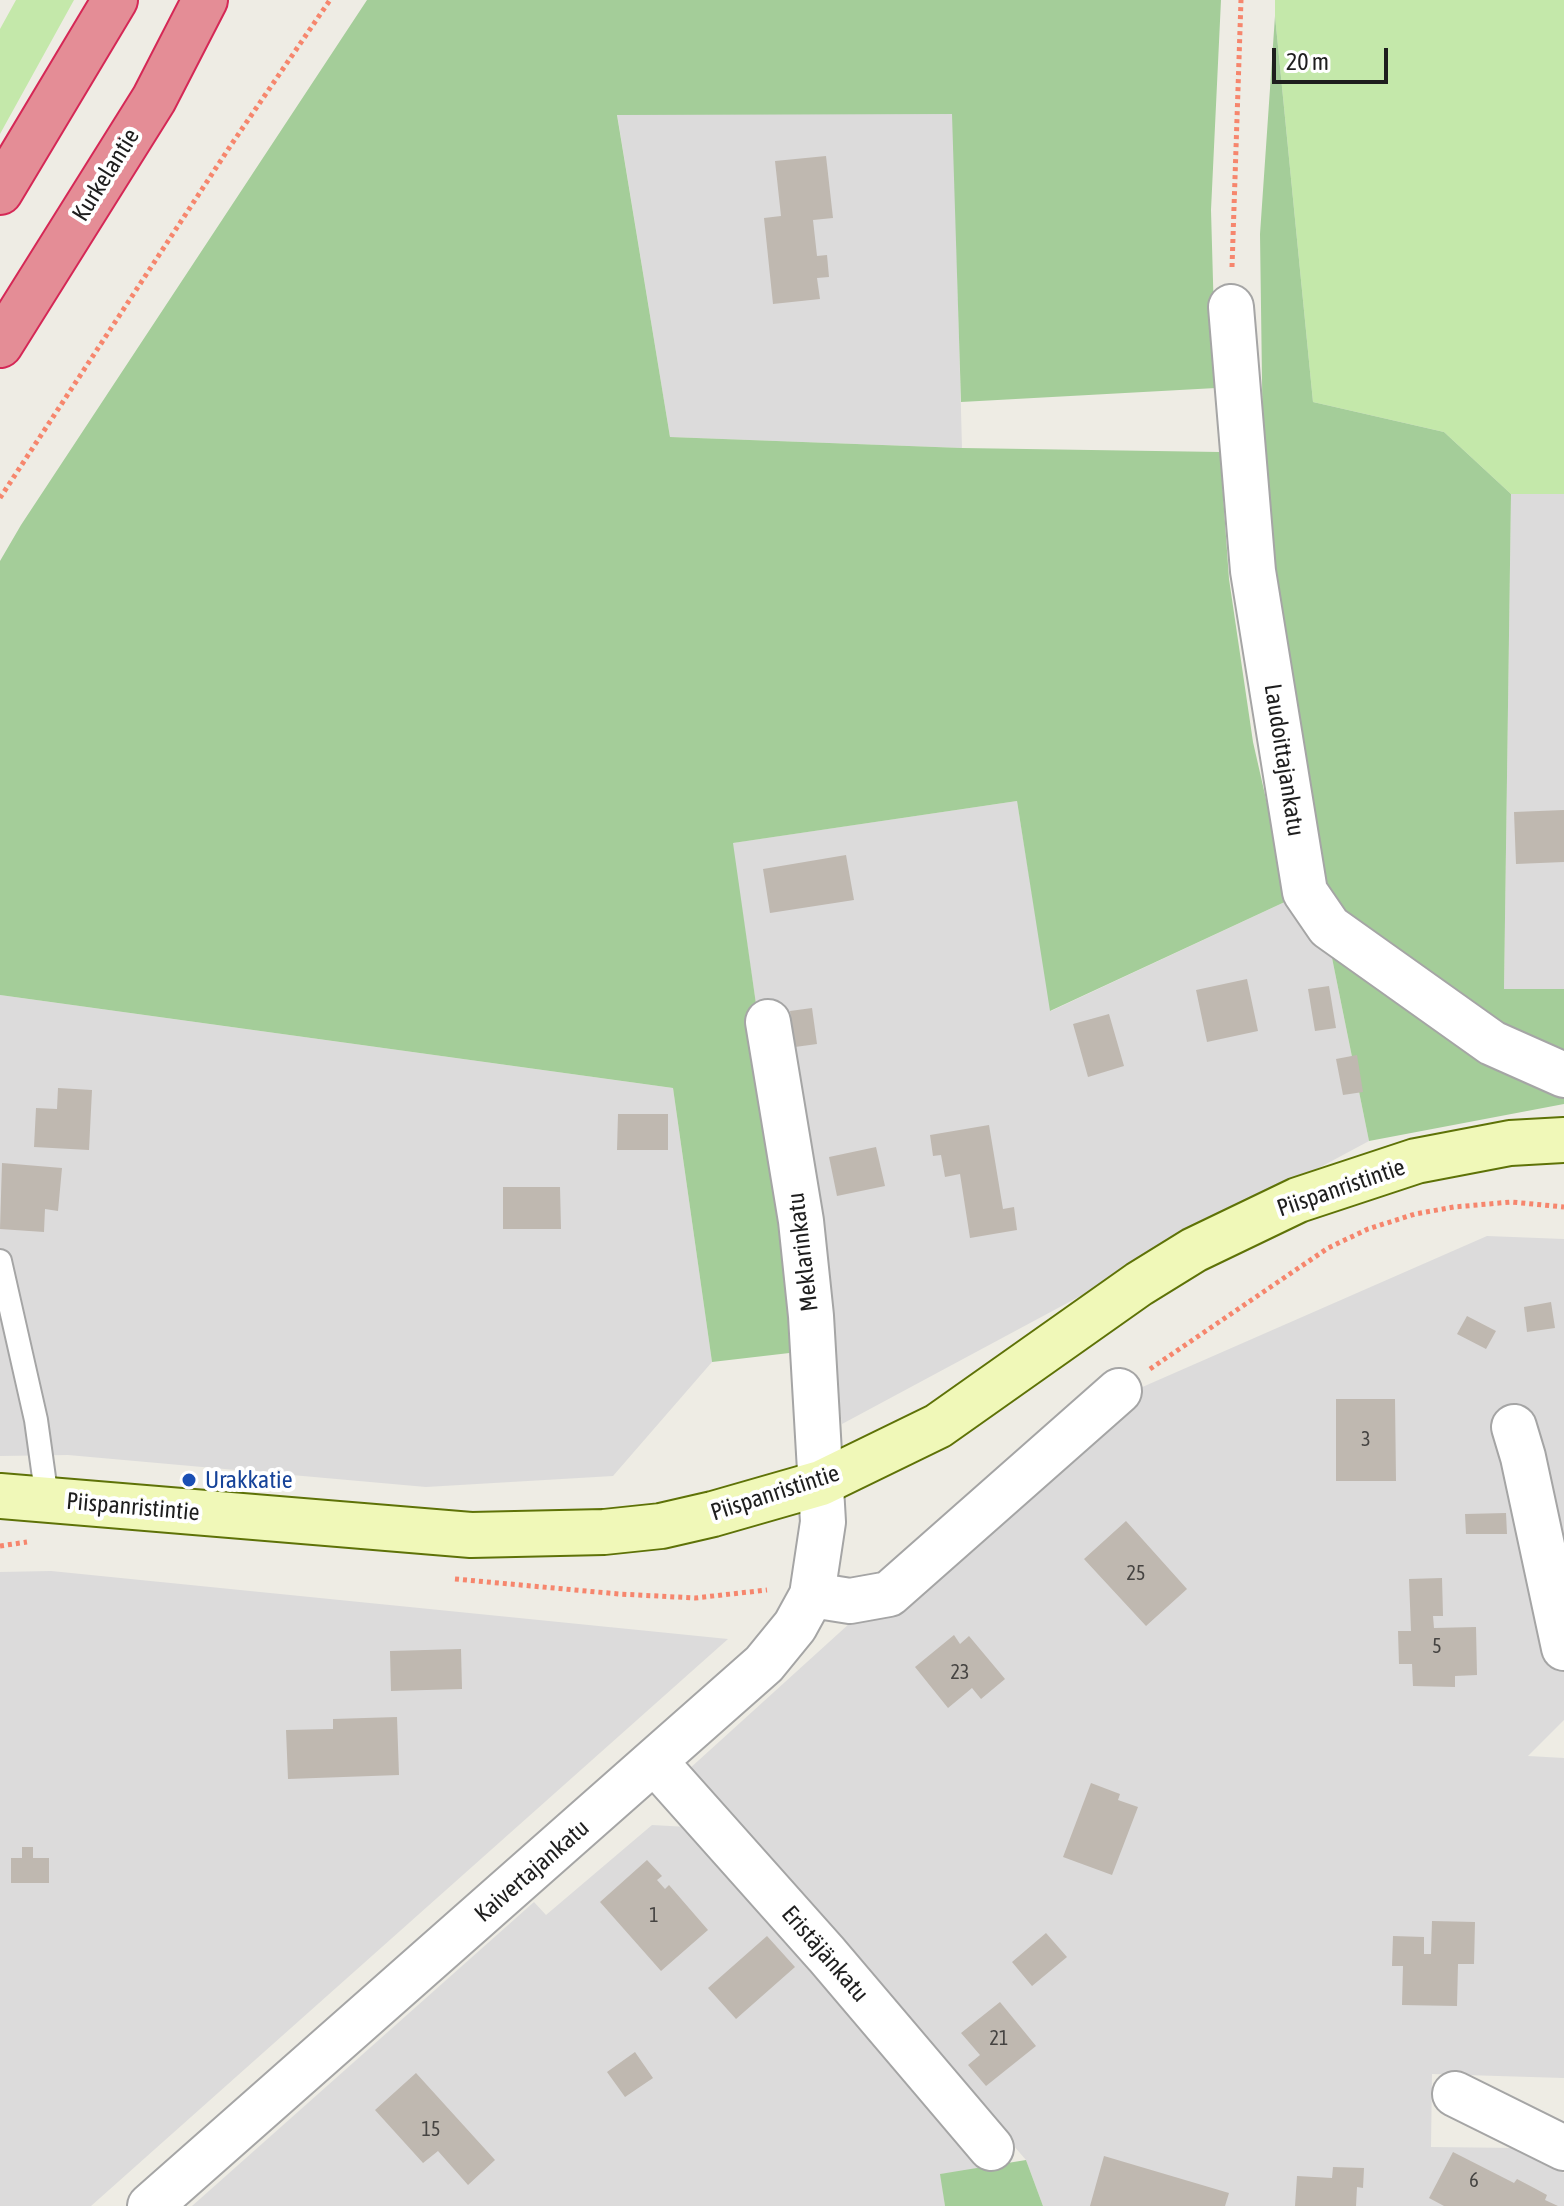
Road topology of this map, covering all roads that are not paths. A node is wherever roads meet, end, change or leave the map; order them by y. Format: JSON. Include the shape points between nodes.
{"nodes":[{"id":1,"x":115,"y":0,"type":"edge"},
{"id":2,"x":205,"y":0,"type":"edge"},
{"id":3,"x":223,"y":0,"type":"edge"},
{"id":4,"x":154,"y":99,"type":"junction"},
{"id":5,"x":0,"y":192,"type":"edge"},
{"id":6,"x":1231,"y":307,"type":"road end"},
{"id":7,"x":0,"y":345,"type":"edge"},
{"id":8,"x":768,"y":1022,"type":"dead end"},
{"id":9,"x":1564,"y":1075,"type":"edge"},
{"id":10,"x":1564,"y":1140,"type":"edge"},
{"id":11,"x":0,"y":1261,"type":"edge"},
{"id":12,"x":1119,"y":1391,"type":"road end"},
{"id":13,"x":1514,"y":1427,"type":"dead end"},
{"id":14,"x":821,"y":1483,"type":"junction"},
{"id":15,"x":0,"y":1496,"type":"edge"},
{"id":16,"x":47,"y":1499,"type":"junction"},
{"id":17,"x":812,"y":1595,"type":"junction"},
{"id":18,"x":1564,"y":1648,"type":"edge"},
{"id":19,"x":655,"y":1762,"type":"junction"},
{"id":20,"x":1455,"y":2094,"type":"dead end"},
{"id":21,"x":991,"y":2148,"type":"dead end"},
{"id":22,"x":1564,"y":2148,"type":"edge"},
{"id":23,"x":150,"y":2206,"type":"edge"}],
"edges":[{"from":1,"to":5,"type":"highway"},
{"from":2,"to":4,"type":"highway","name":"Kurkelantie"},
{"from":3,"to":4,"type":"highway"},
{"from":4,"to":7,"type":"highway","name":"Kurkelantie"},
{"from":6,"to":9,"type":"street","name":"Laudoittajankatu","via":[[1253,571],[1305,892],[1329,927],[1479,1034]]},
{"from":8,"to":14,"type":"street","name":"Meklarinkatu","via":[[801,1221]]},
{"from":10,"to":14,"type":"street","name":"Piispanristintie","via":[[1510,1143],[1416,1161],[1298,1200],[1245,1224],[1139,1284],[938,1426]]},
{"from":11,"to":16,"type":"lane","via":[[36,1420]]},
{"from":12,"to":17,"type":"street","via":[[889,1594],[850,1601]]},
{"from":13,"to":18,"type":"street"},
{"from":14,"to":16,"type":"street","name":"Piispanristintie","via":[[661,1526],[589,1533],[471,1535]]},
{"from":14,"to":17,"type":"street","name":"Kaivertajankatu","via":[[823,1522]]},
{"from":15,"to":16,"type":"street","name":"Piispanristintie"},
{"from":17,"to":19,"type":"street","name":"Kaivertajankatu","via":[[764,1664]]},
{"from":19,"to":21,"type":"street","name":"Eristäjänkatu"},
{"from":19,"to":23,"type":"street","name":"Kaivertajankatu"},
{"from":20,"to":22,"type":"street"}]}
